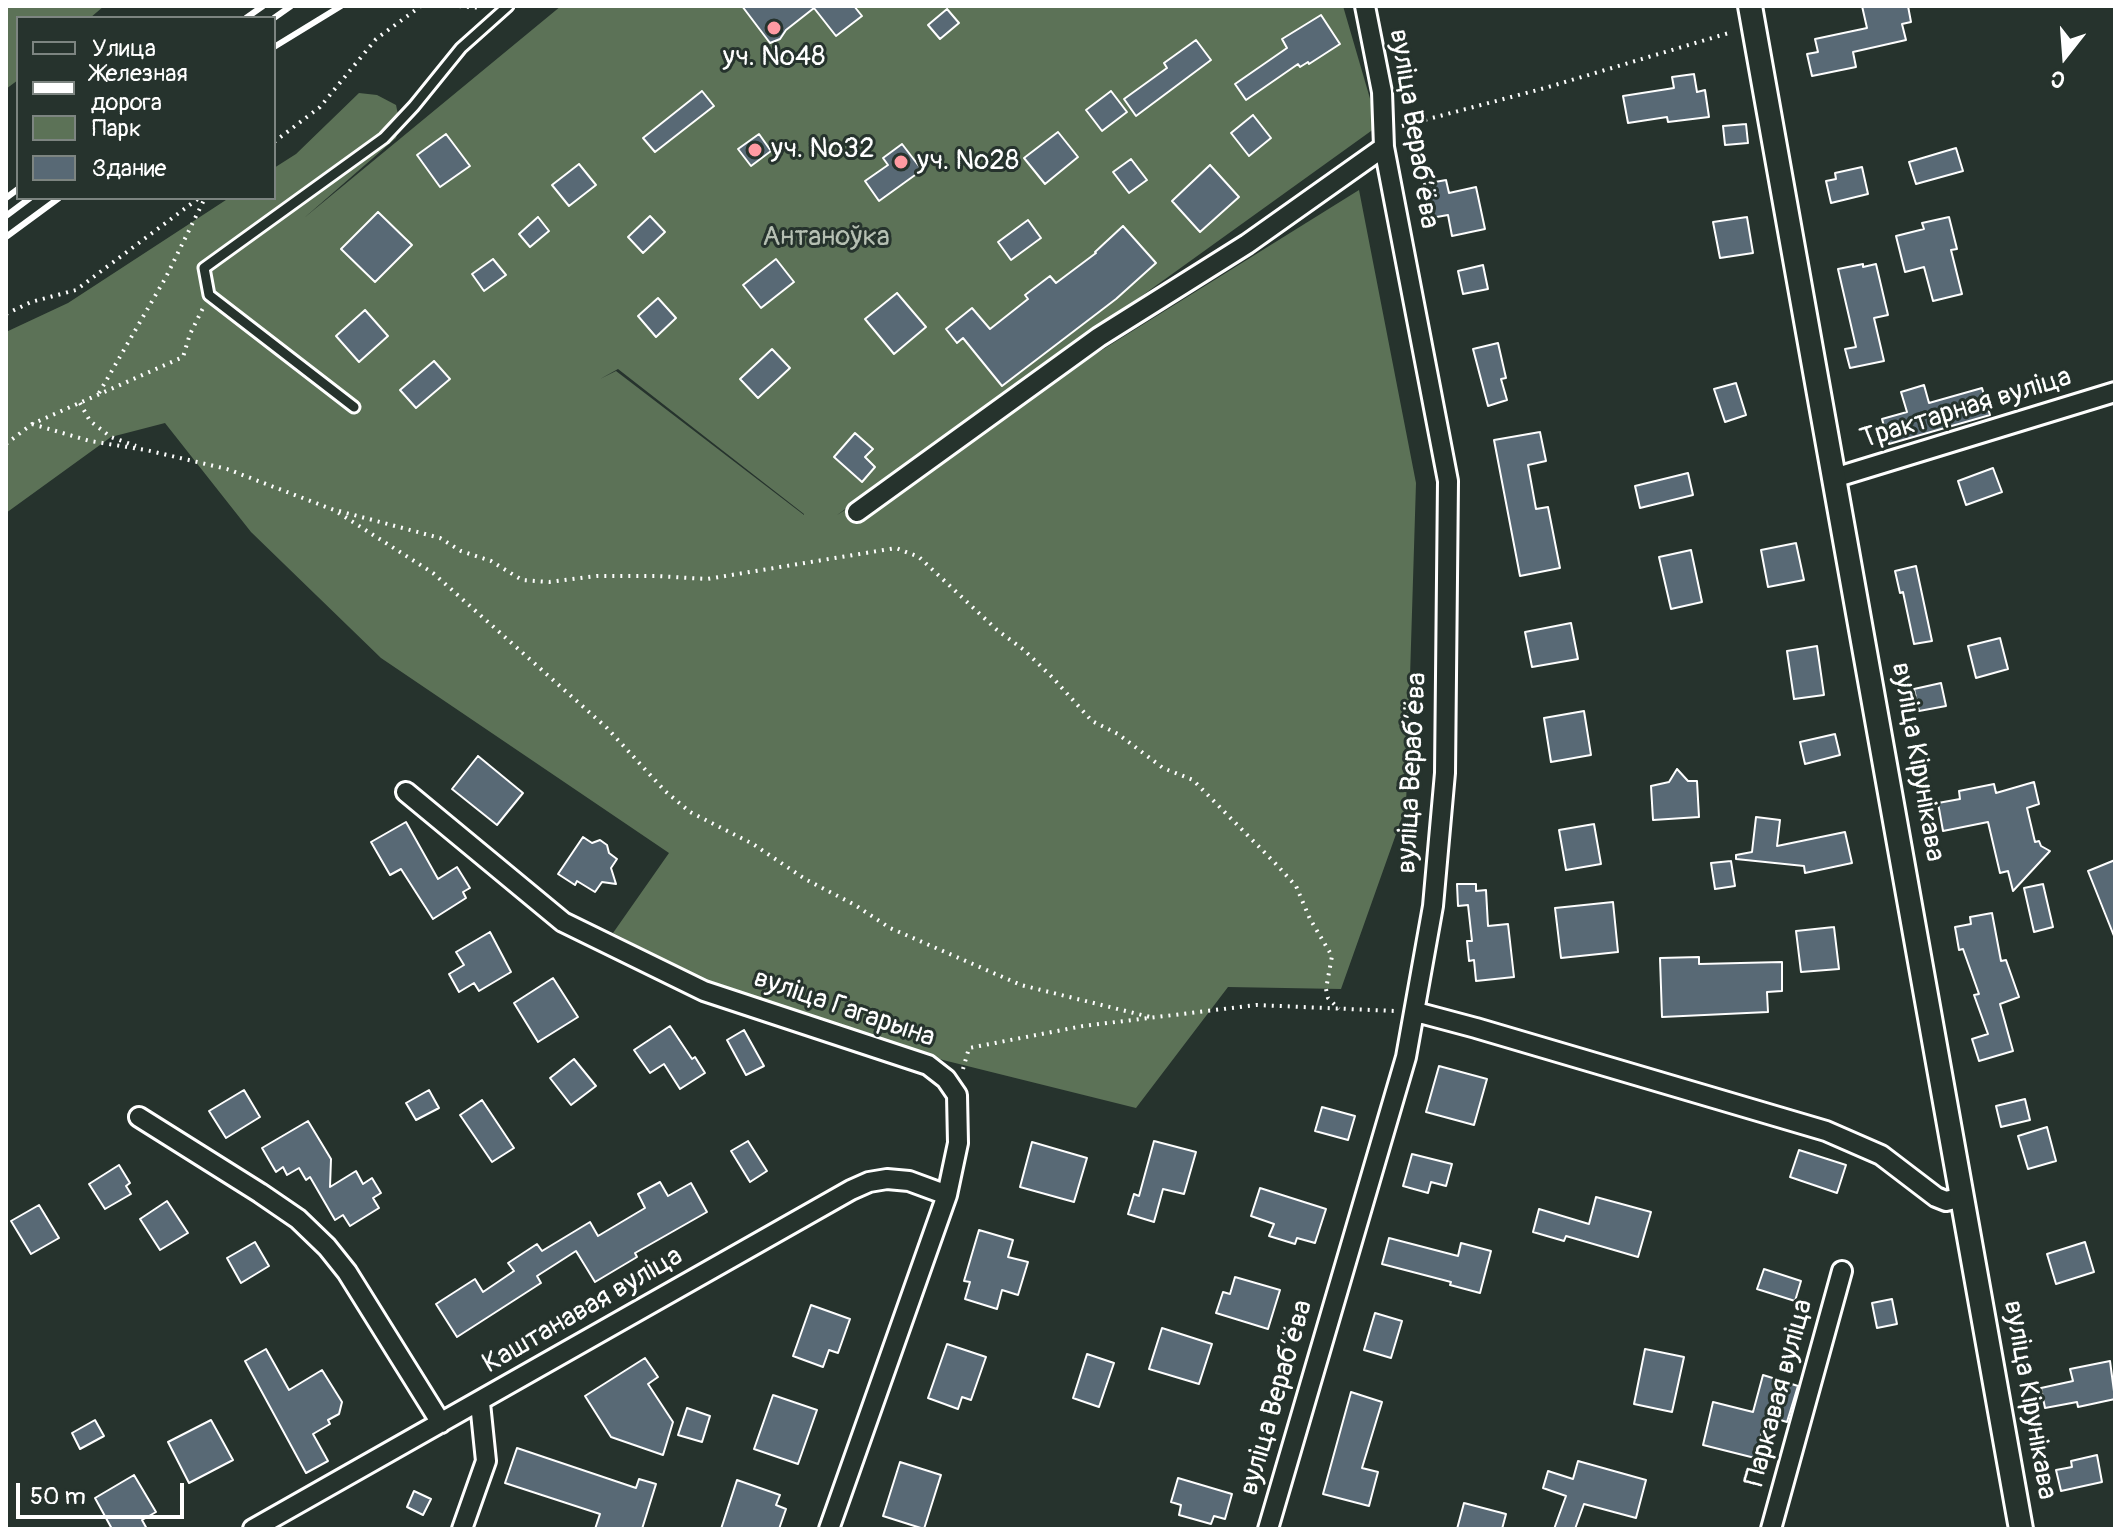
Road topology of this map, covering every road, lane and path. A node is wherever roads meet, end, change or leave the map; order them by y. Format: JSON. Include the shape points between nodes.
{"nodes":[{"id":1,"x":421,"y":6,"type":"edge"},
{"id":2,"x":508,"y":6,"type":"edge"},
{"id":3,"x":1362,"y":7,"type":"edge"},
{"id":4,"x":1751,"y":16,"type":"edge"},
{"id":5,"x":1384,"y":139,"type":"junction"},
{"id":6,"x":276,"y":140,"type":"edge"},
{"id":7,"x":199,"y":200,"type":"edge"},
{"id":8,"x":201,"y":200,"type":"edge"},
{"id":9,"x":209,"y":295,"type":"junction"},
{"id":10,"x":6,"y":314,"type":"edge"},
{"id":11,"x":2115,"y":392,"type":"edge"},
{"id":12,"x":98,"y":395,"type":"junction"},
{"id":13,"x":80,"y":403,"type":"junction"},
{"id":14,"x":354,"y":407,"type":"dead end"},
{"id":15,"x":32,"y":424,"type":"junction"},
{"id":16,"x":6,"y":444,"type":"edge"},
{"id":17,"x":146,"y":450,"type":"junction"},
{"id":18,"x":1834,"y":478,"type":"junction"},
{"id":19,"x":334,"y":510,"type":"junction"},
{"id":20,"x":857,"y":512,"type":"dead end"},
{"id":21,"x":406,"y":792,"type":"dead end"},
{"id":22,"x":1339,"y":1009,"type":"junction"},
{"id":23,"x":1416,"y":1012,"type":"junction"},
{"id":24,"x":1154,"y":1018,"type":"junction"},
{"id":25,"x":957,"y":1095,"type":"junction"},
{"id":26,"x":139,"y":1117,"type":"dead end"},
{"id":27,"x":947,"y":1195,"type":"junction"},
{"id":28,"x":1963,"y":1197,"type":"junction"},
{"id":29,"x":1842,"y":1271,"type":"dead end"},
{"id":30,"x":480,"y":1403,"type":"junction"},
{"id":31,"x":441,"y":1423,"type":"junction"},
{"id":32,"x":253,"y":1529,"type":"edge"},
{"id":33,"x":462,"y":1529,"type":"edge"},
{"id":34,"x":829,"y":1529,"type":"edge"},
{"id":35,"x":1268,"y":1529,"type":"edge"},
{"id":36,"x":1771,"y":1529,"type":"edge"},
{"id":37,"x":2021,"y":1529,"type":"edge"}],
"edges":[{"from":1,"to":6,"type":"path","via":[[376,39],[320,107]]},
{"from":2,"to":9,"type":"lane","via":[[461,48],[384,138],[204,268]]},
{"from":3,"to":5,"type":"street","name":"вуліца Верабʼёва","via":[[1382,92]]},
{"from":4,"to":5,"type":"path"},
{"from":4,"to":18,"type":"street","name":"вуліца Кірунікава"},
{"from":5,"to":20,"type":"street","via":[[1247,244],[1099,337]]},
{"from":5,"to":23,"type":"street","name":"вуліца Верабʼёва","via":[[1448,481],[1445,773],[1433,906]]},
{"from":7,"to":10,"type":"path","via":[[76,290]]},
{"from":8,"to":12,"type":"path","via":[[166,277]]},
{"from":9,"to":12,"type":"path","via":[[183,357]]},
{"from":9,"to":14,"type":"lane"},
{"from":11,"to":18,"type":"street","name":"Трактарная вуліца"},
{"from":12,"to":13,"type":"path"},
{"from":13,"to":15,"type":"path"},
{"from":13,"to":17,"type":"path","via":[[90,421],[111,437]]},
{"from":15,"to":16,"type":"path"},
{"from":15,"to":17,"type":"path"},
{"from":17,"to":19,"type":"path","via":[[227,469]]},
{"from":18,"to":28,"type":"street","name":"вуліца Кірунікава"},
{"from":19,"to":22,"type":"path","via":[[440,538],[522,580],[707,579],[896,548],[919,557],[1043,668],[1092,721],[1163,768],[1193,780],[1275,863],[1296,886],[1332,956],[1326,989]]},
{"from":19,"to":24,"type":"path","via":[[433,573],[607,728],[690,812],[890,928],[1021,985]]},
{"from":21,"to":25,"type":"street","name":"вуліца Гагарына","via":[[563,922],[704,991],[928,1065]]},
{"from":22,"to":23,"type":"path"},
{"from":22,"to":24,"type":"path","via":[[1256,1005]]},
{"from":23,"to":28,"type":"street","via":[[1826,1131],[1881,1155],[1936,1197]]},
{"from":23,"to":35,"type":"street","name":"вуліца Верабʼёва"},
{"from":24,"to":25,"type":"path","via":[[969,1048]]},
{"from":25,"to":27,"type":"street","via":[[958,1143]]},
{"from":26,"to":31,"type":"street","via":[[298,1219],[327,1247]]},
{"from":27,"to":30,"type":"street","name":"Каштанавая вуліца","via":[[909,1181],[869,1182]]},
{"from":27,"to":34,"type":"street"},
{"from":28,"to":37,"type":"street","name":"вуліца Кірунікава"},
{"from":29,"to":36,"type":"street","name":"Паркавая вуліца"},
{"from":30,"to":31,"type":"street","name":"Каштанавая вуліца"},
{"from":30,"to":33,"type":"street","via":[[486,1461]]},
{"from":31,"to":32,"type":"street","name":"Каштанавая вуліца"}]}
